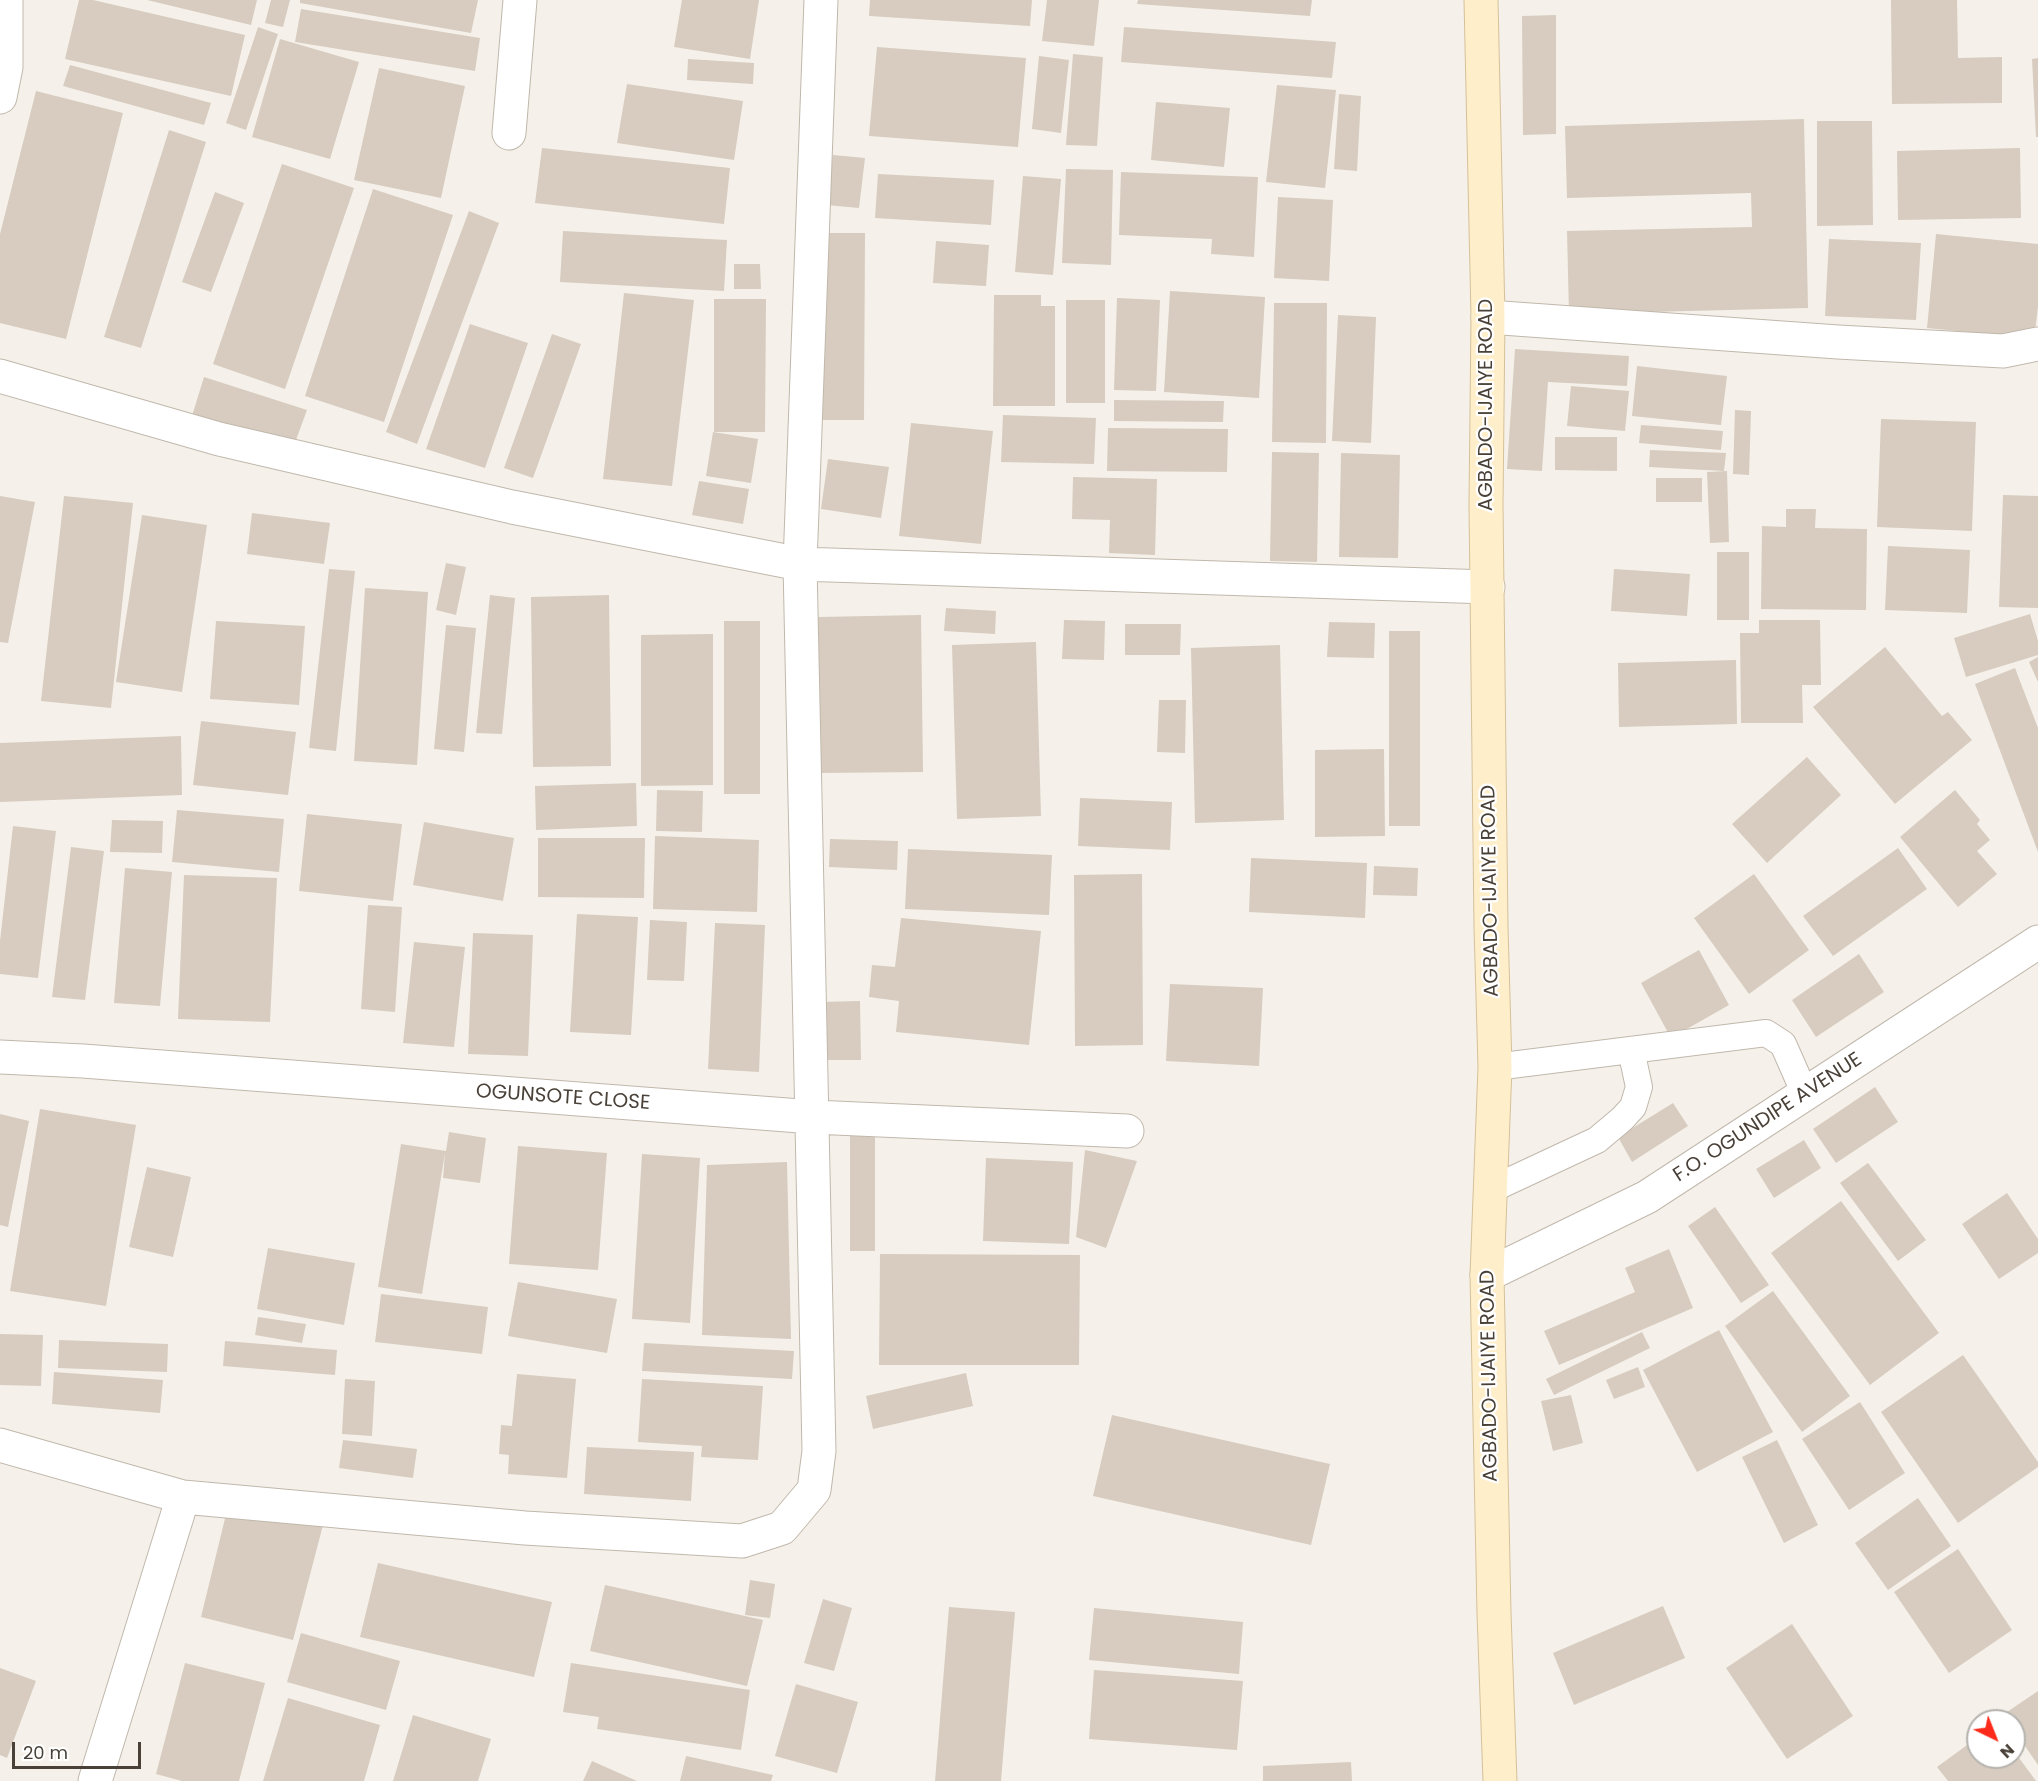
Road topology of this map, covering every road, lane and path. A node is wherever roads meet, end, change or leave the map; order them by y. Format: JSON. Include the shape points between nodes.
{"nodes":[{"id":1,"x":6,"y":0,"type":"edge"},
{"id":2,"x":520,"y":0,"type":"edge"},
{"id":3,"x":821,"y":0,"type":"edge"},
{"id":4,"x":1481,"y":0,"type":"edge"},
{"id":5,"x":0,"y":97,"type":"edge"},
{"id":6,"x":509,"y":133,"type":"dead end"},
{"id":7,"x":1488,"y":316,"type":"junction"},
{"id":8,"x":2038,"y":344,"type":"edge"},
{"id":9,"x":0,"y":376,"type":"edge"},
{"id":10,"x":800,"y":564,"type":"junction"},
{"id":11,"x":1488,"y":587,"type":"junction"},
{"id":12,"x":2038,"y":942,"type":"edge"},
{"id":13,"x":1631,"y":1050,"type":"junction"},
{"id":14,"x":0,"y":1057,"type":"edge"},
{"id":15,"x":1495,"y":1067,"type":"junction"},
{"id":16,"x":1805,"y":1094,"type":"junction"},
{"id":17,"x":813,"y":1117,"type":"junction"},
{"id":18,"x":1127,"y":1131,"type":"dead end"},
{"id":19,"x":1491,"y":1190,"type":"junction"},
{"id":20,"x":1487,"y":1275,"type":"junction"},
{"id":21,"x":0,"y":1445,"type":"edge"},
{"id":22,"x":183,"y":1497,"type":"junction"},
{"id":23,"x":95,"y":1781,"type":"edge"},
{"id":24,"x":1500,"y":1781,"type":"edge"}],
"edges":[{"from":1,"to":5,"type":"street","via":[[6,67]]},
{"from":2,"to":6,"type":"street"},
{"from":3,"to":10,"type":"street"},
{"from":4,"to":7,"type":"street","name":"AGBADO-IJAIYE ROAD"},
{"from":7,"to":8,"type":"street","via":[[2003,351]]},
{"from":7,"to":11,"type":"street","name":"AGBADO-IJAIYE ROAD"},
{"from":9,"to":10,"type":"street","via":[[219,439],[512,507]]},
{"from":10,"to":11,"type":"street"},
{"from":10,"to":17,"type":"street"},
{"from":11,"to":15,"type":"street","name":"AGBADO-IJAIYE ROAD"},
{"from":12,"to":16,"type":"street","name":"F.O. OGUNDIPE AVENUE"},
{"from":13,"to":15,"type":"lane"},
{"from":13,"to":16,"type":"lane","via":[[1766,1033],[1784,1044]]},
{"from":13,"to":19,"type":"lane","via":[[1638,1087],[1633,1107],[1622,1119],[1597,1140]]},
{"from":14,"to":17,"type":"street","name":"OGUNSOTE CLOSE"},
{"from":15,"to":19,"type":"street","name":"AGBADO-IJAIYE ROAD"},
{"from":16,"to":20,"type":"street","name":"F.O. OGUNDIPE AVENUE","via":[[1647,1197]]},
{"from":17,"to":18,"type":"street","name":"OGUNSOTE CLOSE"},
{"from":17,"to":22,"type":"street","via":[[819,1451],[814,1490],[782,1528],[742,1541],[525,1527]]},
{"from":19,"to":20,"type":"street","name":"AGBADO-IJAIYE ROAD"},
{"from":20,"to":24,"type":"street","name":"AGBADO-IJAIYE ROAD"},
{"from":21,"to":22,"type":"street"},
{"from":22,"to":23,"type":"street"}]}
